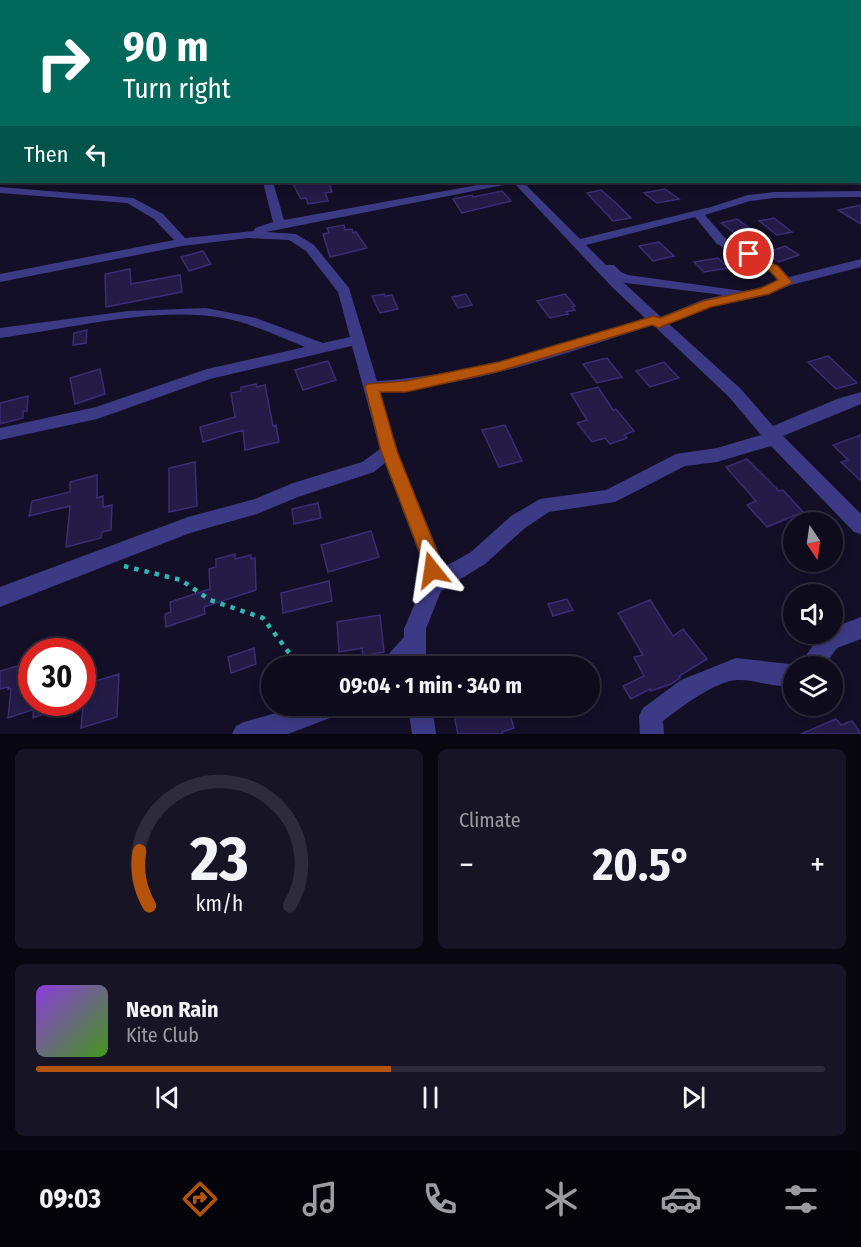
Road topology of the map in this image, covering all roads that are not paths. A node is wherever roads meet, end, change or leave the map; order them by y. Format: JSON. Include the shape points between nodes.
{"nodes":[{"id":1,"x":268,"y":183,"type":"edge"},
{"id":2,"x":504,"y":183,"type":"edge"},
{"id":3,"x":519,"y":183,"type":"edge"},
{"id":4,"x":843,"y":183,"type":"edge"},
{"id":5,"x":0,"y":190,"type":"edge"},
{"id":6,"x":861,"y":194,"type":"edge"},
{"id":7,"x":698,"y":214,"type":"junction"},
{"id":8,"x":279,"y":224,"type":"junction"},
{"id":9,"x":248,"y":234,"type":"junction"},
{"id":10,"x":182,"y":242,"type":"junction"},
{"id":11,"x":582,"y":242,"type":"junction"},
{"id":12,"x":861,"y":263,"type":"edge"},
{"id":13,"x":0,"y":278,"type":"edge"},
{"id":14,"x":786,"y":282,"type":"junction"},
{"id":15,"x":746,"y":294,"type":"junction"},
{"id":16,"x":657,"y":322,"type":"junction"},
{"id":17,"x":0,"y":333,"type":"edge"},
{"id":18,"x":357,"y":340,"type":"junction"},
{"id":19,"x":325,"y":349,"type":"junction"},
{"id":20,"x":372,"y":387,"type":"junction"},
{"id":21,"x":861,"y":398,"type":"edge"},
{"id":22,"x":0,"y":434,"type":"edge"},
{"id":23,"x":773,"y":436,"type":"junction"},
{"id":24,"x":389,"y":451,"type":"junction"},
{"id":25,"x":861,"y":525,"type":"edge"},
{"id":26,"x":433,"y":584,"type":"junction"},
{"id":27,"x":0,"y":597,"type":"edge"},
{"id":28,"x":861,"y":628,"type":"edge"},
{"id":29,"x":415,"y":640,"type":"junction"},
{"id":30,"x":401,"y":656,"type":"edge"},
{"id":31,"x":415,"y":656,"type":"edge"},
{"id":32,"x":818,"y":656,"type":"edge"},
{"id":33,"x":783,"y":676,"type":"edge"},
{"id":34,"x":305,"y":716,"type":"edge"},
{"id":35,"x":422,"y":716,"type":"edge"},
{"id":36,"x":244,"y":734,"type":"edge"},
{"id":37,"x":424,"y":734,"type":"edge"},
{"id":38,"x":652,"y":734,"type":"edge"}],
"edges":[{"from":1,"to":8,"type":"street"},
{"from":2,"to":8,"type":"street"},
{"from":3,"to":11,"type":"street"},
{"from":4,"to":6,"type":"street"},
{"from":5,"to":10,"type":"street","via":[[129,200],[146,206]]},
{"from":6,"to":7,"type":"street","via":[[748,198]]},
{"from":7,"to":11,"type":"street"},
{"from":7,"to":14,"type":"street","via":[[722,241],[774,269]]},
{"from":8,"to":9,"type":"street"},
{"from":9,"to":10,"type":"street"},
{"from":9,"to":18,"type":"street","via":[[292,237],[310,248],[344,291]]},
{"from":10,"to":13,"type":"street"},
{"from":11,"to":15,"type":"street","via":[[626,279]]},
{"from":11,"to":16,"type":"street"},
{"from":12,"to":14,"type":"street"},
{"from":14,"to":15,"type":"street"},
{"from":15,"to":16,"type":"street","via":[[707,303]]},
{"from":16,"to":20,"type":"street","via":[[500,366],[406,386]]},
{"from":16,"to":23,"type":"street","via":[[735,393]]},
{"from":17,"to":19,"type":"street","via":[[135,313],[207,312],[251,322]]},
{"from":18,"to":19,"type":"street"},
{"from":18,"to":20,"type":"street"},
{"from":19,"to":22,"type":"street","via":[[207,374],[96,413]]},
{"from":20,"to":24,"type":"street"},
{"from":21,"to":23,"type":"street"},
{"from":23,"to":25,"type":"street"},
{"from":23,"to":26,"type":"street","via":[[717,455],[682,459],[609,497],[546,505],[518,522],[478,558]]},
{"from":24,"to":26,"type":"street","via":[[430,556]]},
{"from":24,"to":27,"type":"street","via":[[368,467],[257,506],[188,525]]},
{"from":26,"to":29,"type":"street"},
{"from":28,"to":32,"type":"street","via":[[830,640]]},
{"from":29,"to":30,"type":"street"},
{"from":29,"to":31,"type":"street"},
{"from":33,"to":38,"type":"street","via":[[736,669],[689,688],[651,716]]},
{"from":34,"to":36,"type":"street"},
{"from":35,"to":37,"type":"street"}]}
